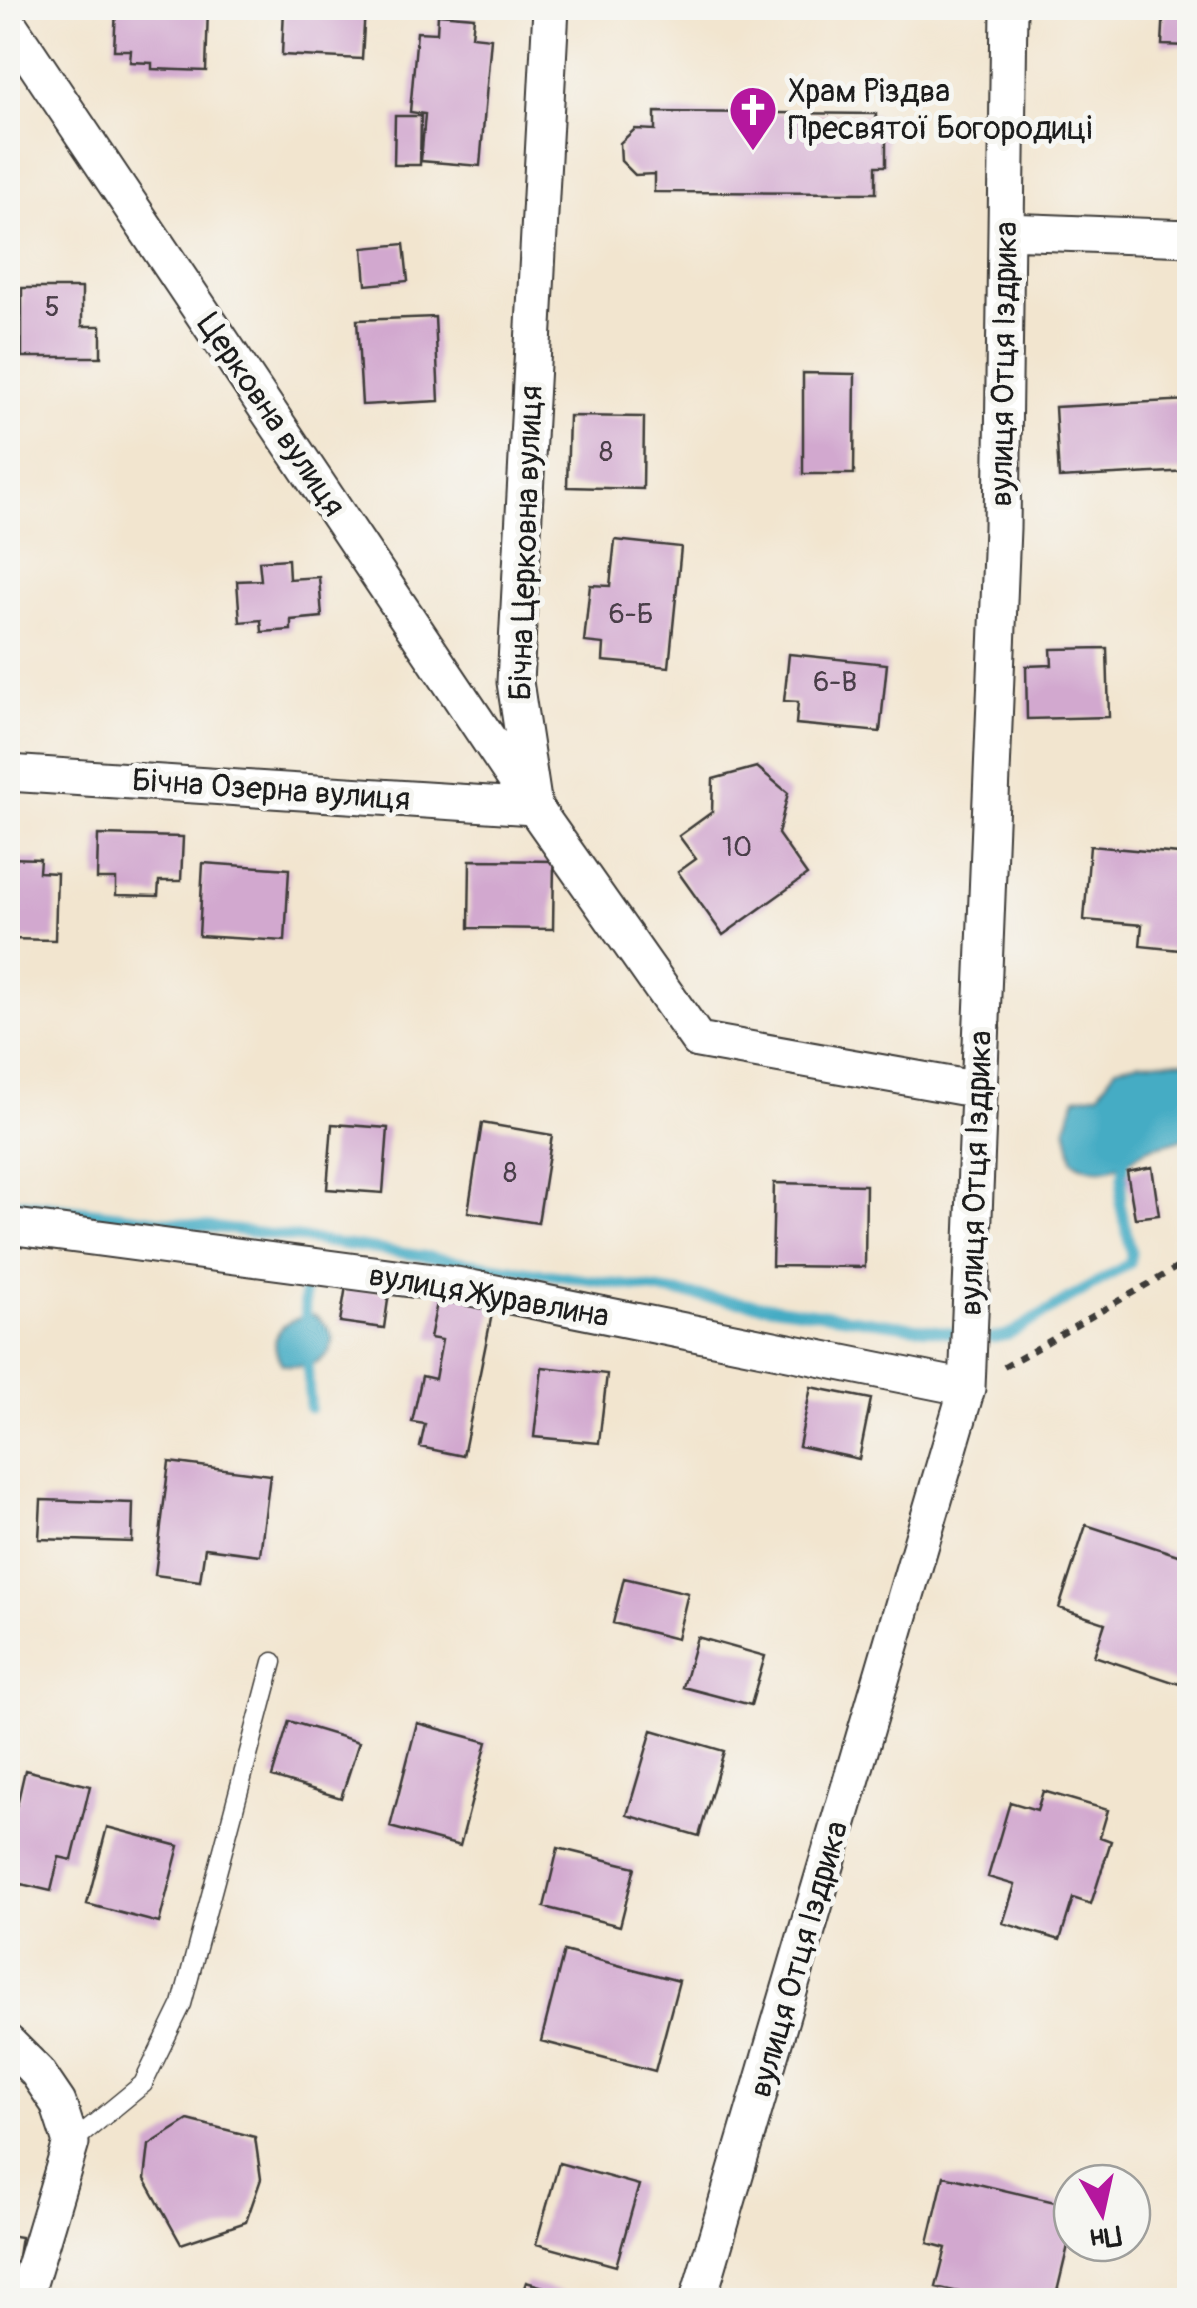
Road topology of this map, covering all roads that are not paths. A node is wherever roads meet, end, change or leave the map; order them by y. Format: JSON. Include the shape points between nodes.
{"nodes":[{"id":1,"x":551,"y":8,"type":"edge"},
{"id":2,"x":1008,"y":8,"type":"edge"},
{"id":3,"x":8,"y":23,"type":"edge"},
{"id":4,"x":1006,"y":231,"type":"junction"},
{"id":5,"x":1190,"y":238,"type":"edge"},
{"id":6,"x":8,"y":772,"type":"edge"},
{"id":7,"x":534,"y":807,"type":"junction"},
{"id":8,"x":979,"y":1090,"type":"junction"},
{"id":9,"x":8,"y":1226,"type":"edge"},
{"id":10,"x":967,"y":1388,"type":"junction"},
{"id":11,"x":273,"y":1662,"type":"dead end"},
{"id":12,"x":8,"y":2043,"type":"edge"},
{"id":13,"x":72,"y":2144,"type":"junction"},
{"id":14,"x":24,"y":2300,"type":"edge"},
{"id":15,"x":698,"y":2300,"type":"edge"}],
"edges":[{"from":1,"to":7,"type":"street","name":"Бічна Церковна вулиця","via":[[515,682]]},
{"from":2,"to":4,"type":"street","name":"вулиця Отця Іздрика"},
{"from":3,"to":7,"type":"street","name":"Церковна вулиця"},
{"from":4,"to":5,"type":"street"},
{"from":4,"to":8,"type":"street","name":"вулиця Отця Іздрика","via":[[1002,528]]},
{"from":6,"to":7,"type":"street","name":"Бічна Озерна вулиця"},
{"from":7,"to":8,"type":"street","name":"Бічна Церковна вулиця","via":[[698,1040]]},
{"from":8,"to":10,"type":"street","name":"вулиця Отця Іздрика"},
{"from":9,"to":10,"type":"street","name":"вулиця Журавлина","via":[[456,1285]]},
{"from":10,"to":15,"type":"street","name":"вулиця Отця Іздрика"},
{"from":11,"to":13,"type":"lane","via":[[182,2004],[142,2084]]},
{"from":12,"to":13,"type":"street","via":[[58,2103]]},
{"from":13,"to":14,"type":"street"}]}
